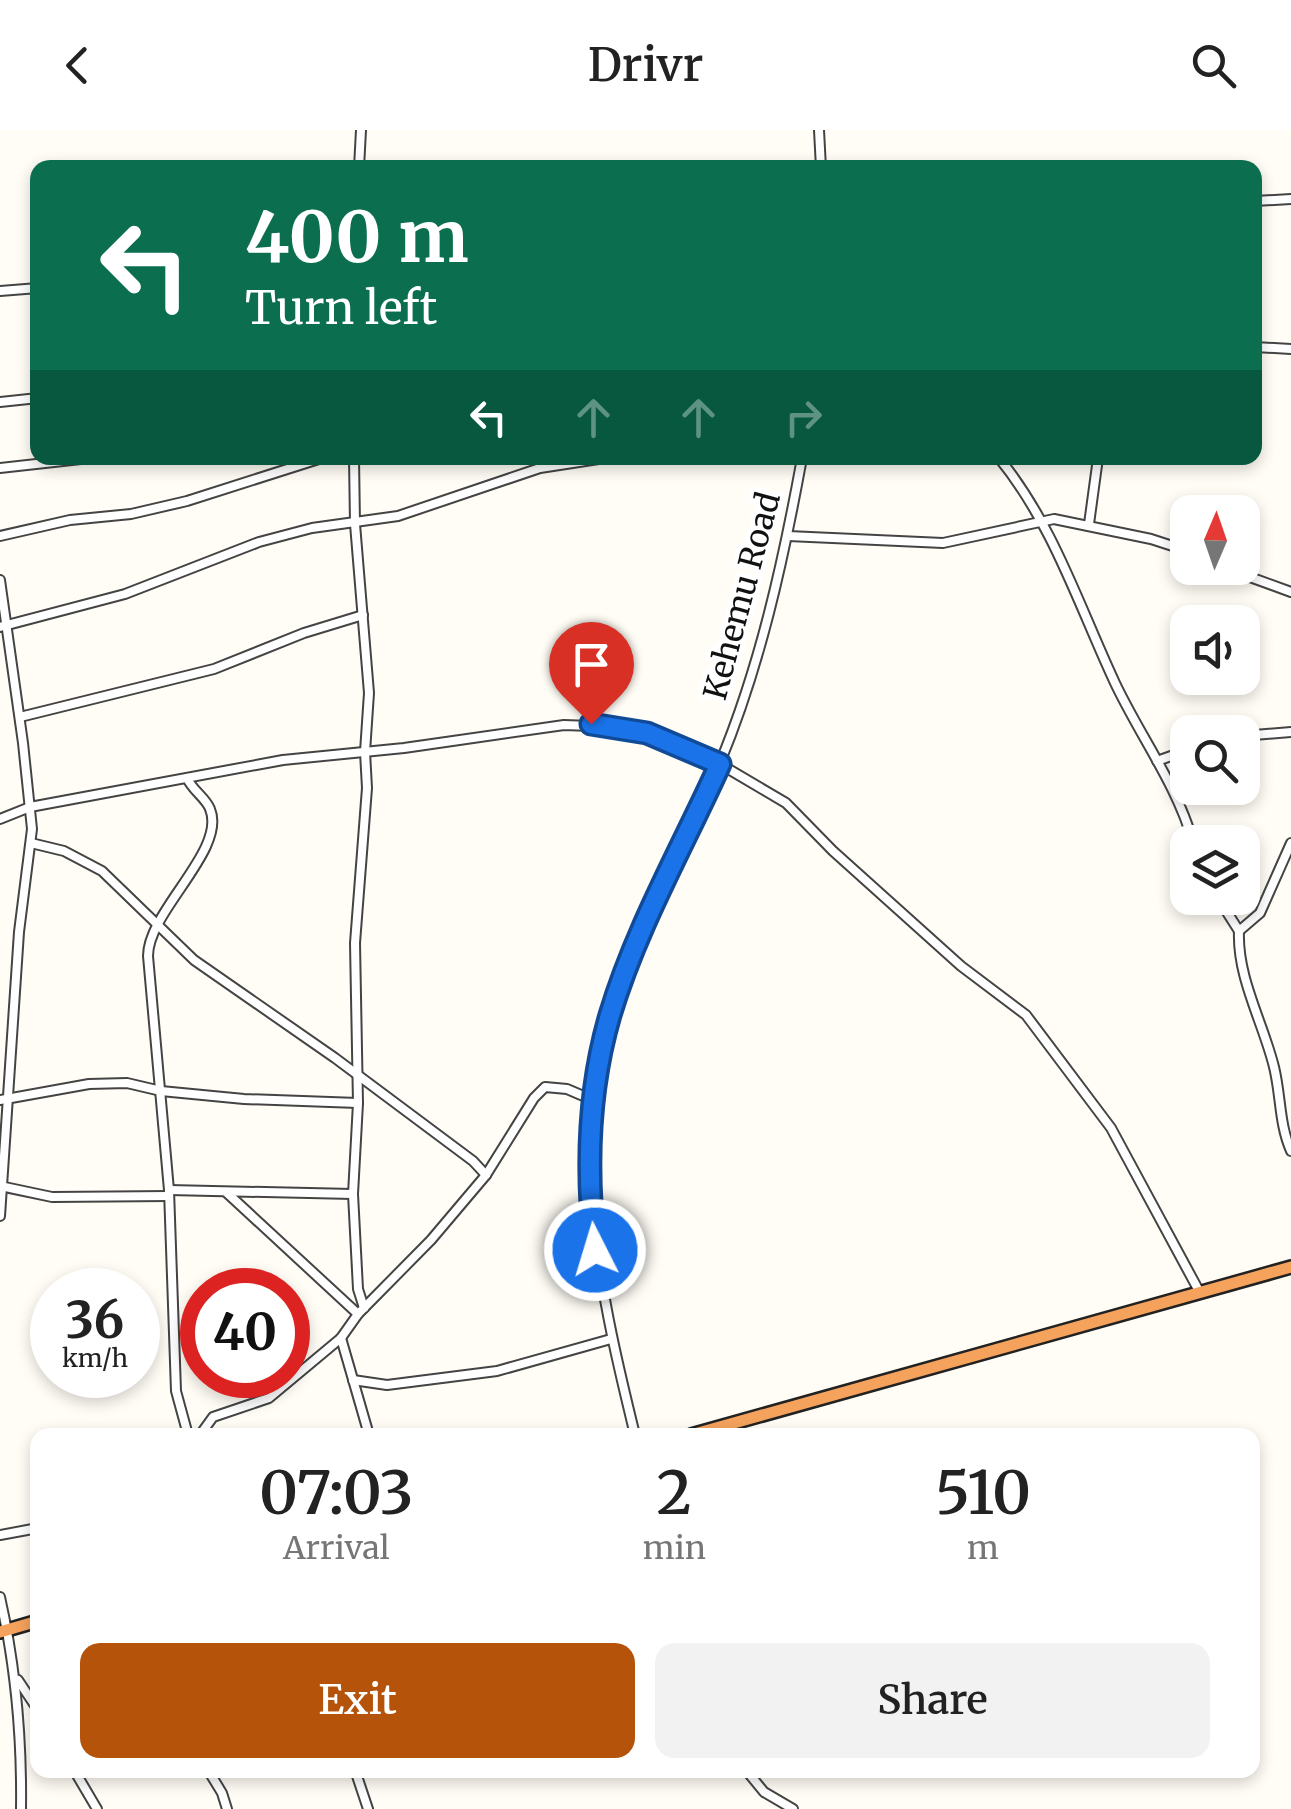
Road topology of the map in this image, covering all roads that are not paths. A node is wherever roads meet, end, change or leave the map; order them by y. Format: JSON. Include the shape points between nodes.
{"nodes":[{"id":1,"x":362,"y":130,"type":"edge"},
{"id":2,"x":819,"y":130,"type":"edge"},
{"id":3,"x":360,"y":160,"type":"edge"},
{"id":4,"x":821,"y":160,"type":"edge"},
{"id":5,"x":1291,"y":199,"type":"edge"},
{"id":6,"x":1262,"y":200,"type":"edge"},
{"id":7,"x":30,"y":289,"type":"edge"},
{"id":8,"x":0,"y":291,"type":"edge"},
{"id":9,"x":1262,"y":347,"type":"edge"},
{"id":10,"x":1291,"y":349,"type":"edge"},
{"id":11,"x":30,"y":399,"type":"edge"},
{"id":12,"x":0,"y":402,"type":"edge"},
{"id":13,"x":30,"y":465,"type":"edge"},
{"id":14,"x":300,"y":465,"type":"edge"},
{"id":15,"x":354,"y":465,"type":"edge"},
{"id":16,"x":560,"y":465,"type":"edge"},
{"id":17,"x":801,"y":465,"type":"edge"},
{"id":18,"x":1003,"y":465,"type":"edge"},
{"id":19,"x":1097,"y":465,"type":"edge"},
{"id":20,"x":0,"y":468,"type":"edge"},
{"id":21,"x":1042,"y":520,"type":"junction"},
{"id":22,"x":355,"y":524,"type":"junction"},
{"id":23,"x":1089,"y":524,"type":"junction"},
{"id":24,"x":0,"y":536,"type":"edge"},
{"id":25,"x":788,"y":536,"type":"junction"},
{"id":26,"x":1170,"y":547,"type":"edge"},
{"id":27,"x":0,"y":580,"type":"edge"},
{"id":28,"x":1260,"y":581,"type":"edge"},
{"id":29,"x":1291,"y":592,"type":"edge"},
{"id":30,"x":363,"y":615,"type":"junction"},
{"id":31,"x":3,"y":627,"type":"edge"},
{"id":32,"x":20,"y":717,"type":"junction"},
{"id":33,"x":1291,"y":732,"type":"edge"},
{"id":34,"x":1260,"y":735,"type":"edge"},
{"id":35,"x":365,"y":752,"type":"junction"},
{"id":36,"x":1170,"y":756,"type":"edge"},
{"id":37,"x":1157,"y":761,"type":"junction"},
{"id":38,"x":720,"y":764,"type":"junction"},
{"id":39,"x":187,"y":778,"type":"junction"},
{"id":40,"x":30,"y":807,"type":"junction"},
{"id":41,"x":0,"y":818,"type":"edge"},
{"id":42,"x":1187,"y":825,"type":"edge"},
{"id":43,"x":31,"y":844,"type":"junction"},
{"id":44,"x":1291,"y":844,"type":"edge"},
{"id":45,"x":1229,"y":915,"type":"edge"},
{"id":46,"x":155,"y":924,"type":"junction"},
{"id":47,"x":1239,"y":931,"type":"junction"},
{"id":48,"x":358,"y":1074,"type":"junction"},
{"id":49,"x":161,"y":1091,"type":"junction"},
{"id":50,"x":4,"y":1100,"type":"edge"},
{"id":51,"x":595,"y":1101,"type":"junction"},
{"id":52,"x":358,"y":1103,"type":"junction"},
{"id":53,"x":1291,"y":1152,"type":"edge"},
{"id":54,"x":486,"y":1175,"type":"junction"},
{"id":55,"x":1,"y":1187,"type":"edge"},
{"id":56,"x":226,"y":1192,"type":"junction"},
{"id":57,"x":169,"y":1193,"type":"junction"},
{"id":58,"x":352,"y":1194,"type":"junction"},
{"id":59,"x":0,"y":1216,"type":"edge"},
{"id":60,"x":1291,"y":1267,"type":"edge"},
{"id":61,"x":1199,"y":1291,"type":"junction"},
{"id":62,"x":361,"y":1311,"type":"junction"},
{"id":63,"x":341,"y":1338,"type":"junction"},
{"id":64,"x":611,"y":1340,"type":"junction"},
{"id":65,"x":353,"y":1380,"type":"junction"},
{"id":66,"x":186,"y":1428,"type":"edge"},
{"id":67,"x":205,"y":1428,"type":"edge"},
{"id":68,"x":368,"y":1428,"type":"edge"},
{"id":69,"x":633,"y":1428,"type":"edge"},
{"id":70,"x":716,"y":1428,"type":"edge"},
{"id":71,"x":30,"y":1530,"type":"edge"},
{"id":72,"x":0,"y":1536,"type":"edge"},
{"id":73,"x":0,"y":1597,"type":"edge"},
{"id":74,"x":30,"y":1623,"type":"edge"},
{"id":75,"x":3,"y":1631,"type":"edge"},
{"id":76,"x":16,"y":1676,"type":"junction"},
{"id":77,"x":30,"y":1698,"type":"edge"},
{"id":78,"x":79,"y":1778,"type":"edge"},
{"id":79,"x":213,"y":1778,"type":"edge"},
{"id":80,"x":358,"y":1778,"type":"edge"},
{"id":81,"x":753,"y":1778,"type":"edge"},
{"id":82,"x":20,"y":1809,"type":"edge"},
{"id":83,"x":97,"y":1809,"type":"edge"},
{"id":84,"x":227,"y":1809,"type":"edge"},
{"id":85,"x":368,"y":1809,"type":"edge"},
{"id":86,"x":792,"y":1809,"type":"edge"}],
"edges":[{"from":1,"to":3,"type":"street"},
{"from":2,"to":4,"type":"street"},
{"from":5,"to":6,"type":"street"},
{"from":7,"to":8,"type":"street"},
{"from":9,"to":10,"type":"street"},
{"from":11,"to":12,"type":"street"},
{"from":13,"to":20,"type":"street"},
{"from":14,"to":24,"type":"street","via":[[132,514]]},
{"from":15,"to":22,"type":"street"},
{"from":16,"to":22,"type":"street"},
{"from":17,"to":25,"type":"street","name":"Kehemu Road"},
{"from":18,"to":21,"type":"street"},
{"from":19,"to":23,"type":"street"},
{"from":21,"to":23,"type":"street"},
{"from":21,"to":25,"type":"street","via":[[943,544]]},
{"from":21,"to":37,"type":"street"},
{"from":22,"to":30,"type":"street"},
{"from":22,"to":31,"type":"street","via":[[259,542],[124,594]]},
{"from":23,"to":26,"type":"street"},
{"from":25,"to":38,"type":"street","name":"Kehemu Road"},
{"from":27,"to":31,"type":"street"},
{"from":28,"to":29,"type":"street"},
{"from":30,"to":32,"type":"street","via":[[214,669]]},
{"from":30,"to":35,"type":"street","via":[[370,693]]},
{"from":31,"to":32,"type":"street"},
{"from":32,"to":40,"type":"street"},
{"from":33,"to":34,"type":"street"},
{"from":35,"to":38,"type":"street","via":[[591,724],[647,733]]},
{"from":35,"to":39,"type":"street"},
{"from":35,"to":48,"type":"street","via":[[355,943]]},
{"from":36,"to":37,"type":"street"},
{"from":37,"to":42,"type":"street"},
{"from":38,"to":51,"type":"street","name":"Kehemu Road","via":[[623,978],[604,1037]]},
{"from":38,"to":61,"type":"street","via":[[788,805],[960,966],[1026,1015],[1111,1128]]},
{"from":39,"to":40,"type":"street"},
{"from":39,"to":46,"type":"street","via":[[210,808],[211,827],[198,862]]},
{"from":40,"to":41,"type":"street"},
{"from":40,"to":43,"type":"street"},
{"from":43,"to":46,"type":"street","via":[[90,864]]},
{"from":43,"to":50,"type":"street"},
{"from":44,"to":47,"type":"street","via":[[1260,913]]},
{"from":45,"to":47,"type":"street"},
{"from":46,"to":48,"type":"street","via":[[194,960]]},
{"from":46,"to":49,"type":"street","via":[[148,956]]},
{"from":47,"to":53,"type":"street"},
{"from":48,"to":52,"type":"street"},
{"from":48,"to":54,"type":"street"},
{"from":49,"to":50,"type":"street","via":[[89,1084]]},
{"from":49,"to":52,"type":"street"},
{"from":49,"to":57,"type":"street"},
{"from":50,"to":55,"type":"street"},
{"from":51,"to":54,"type":"street","via":[[545,1087]]},
{"from":51,"to":64,"type":"street","name":"Kehemu Road","via":[[592,1222]]},
{"from":52,"to":58,"type":"street"},
{"from":54,"to":62,"type":"street"},
{"from":55,"to":57,"type":"street","via":[[52,1197]]},
{"from":55,"to":59,"type":"street"},
{"from":56,"to":57,"type":"street"},
{"from":56,"to":58,"type":"street"},
{"from":56,"to":62,"type":"street"},
{"from":57,"to":66,"type":"street","via":[[176,1391]]},
{"from":58,"to":62,"type":"street"},
{"from":60,"to":61,"type":"highway"},
{"from":61,"to":70,"type":"highway"},
{"from":62,"to":63,"type":"street"},
{"from":63,"to":65,"type":"street"},
{"from":63,"to":67,"type":"street","via":[[269,1398],[214,1417]]},
{"from":64,"to":65,"type":"street","via":[[497,1371],[387,1385]]},
{"from":64,"to":69,"type":"street","name":"Kehemu Road"},
{"from":65,"to":68,"type":"street"},
{"from":71,"to":72,"type":"street"},
{"from":73,"to":75,"type":"street"},
{"from":74,"to":75,"type":"highway"},
{"from":75,"to":76,"type":"street"},
{"from":76,"to":77,"type":"street"},
{"from":76,"to":82,"type":"street"},
{"from":78,"to":83,"type":"street"},
{"from":79,"to":84,"type":"street"},
{"from":80,"to":85,"type":"street"},
{"from":81,"to":86,"type":"street"}]}
